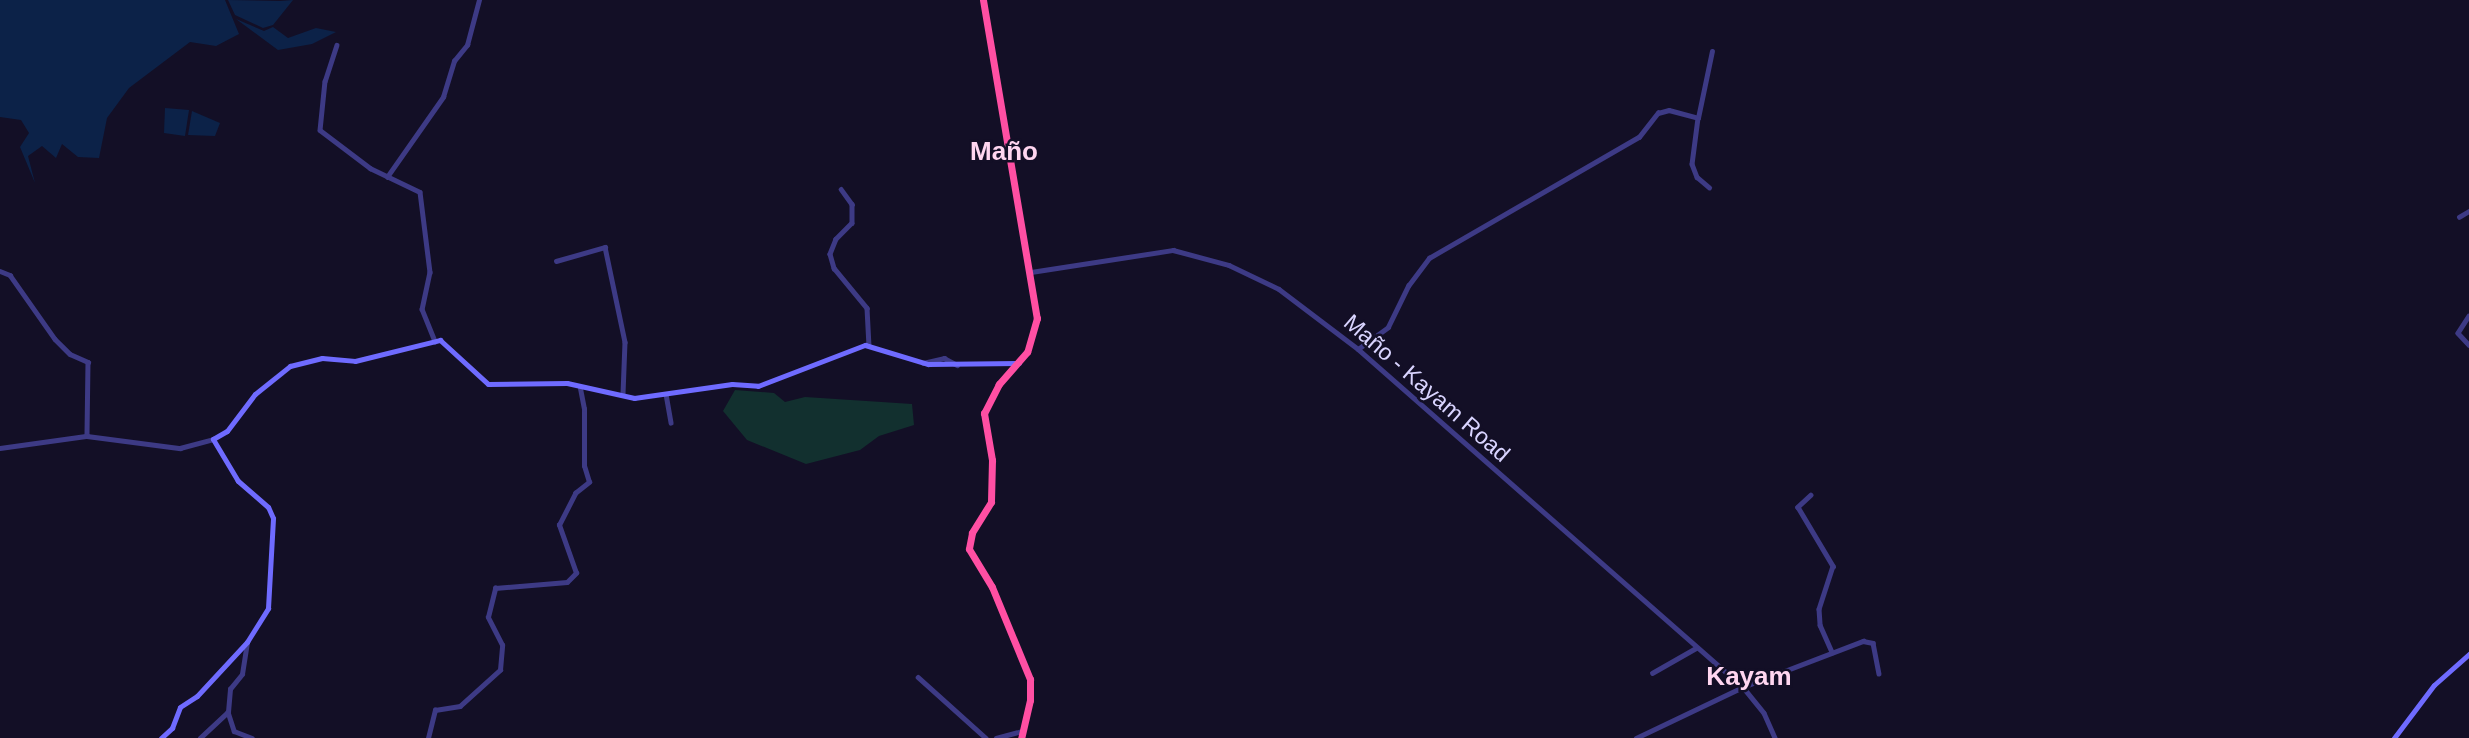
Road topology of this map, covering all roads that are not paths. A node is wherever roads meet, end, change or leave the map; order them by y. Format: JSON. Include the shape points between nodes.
{"nodes":[{"id":1,"x":479,"y":0,"type":"edge"},
{"id":2,"x":983,"y":0,"type":"edge"},
{"id":3,"x":337,"y":45,"type":"dead end"},
{"id":4,"x":1712,"y":51,"type":"dead end"},
{"id":5,"x":1698,"y":118,"type":"junction"},
{"id":6,"x":387,"y":177,"type":"junction"},
{"id":7,"x":1709,"y":187,"type":"dead end"},
{"id":8,"x":841,"y":188,"type":"dead end"},
{"id":9,"x":2469,"y":211,"type":"edge"},
{"id":10,"x":2459,"y":216,"type":"dead end"},
{"id":11,"x":556,"y":261,"type":"dead end"},
{"id":12,"x":0,"y":271,"type":"edge"},
{"id":13,"x":1031,"y":272,"type":"junction"},
{"id":14,"x":2469,"y":317,"type":"edge"},
{"id":15,"x":435,"y":341,"type":"junction"},
{"id":16,"x":869,"y":345,"type":"junction"},
{"id":17,"x":2469,"y":345,"type":"edge"},
{"id":18,"x":1359,"y":349,"type":"junction"},
{"id":19,"x":1019,"y":363,"type":"junction"},
{"id":20,"x":580,"y":388,"type":"junction"},
{"id":21,"x":623,"y":394,"type":"junction"},
{"id":22,"x":666,"y":394,"type":"junction"},
{"id":23,"x":671,"y":423,"type":"dead end"},
{"id":24,"x":87,"y":436,"type":"junction"},
{"id":25,"x":213,"y":439,"type":"junction"},
{"id":26,"x":0,"y":448,"type":"edge"},
{"id":27,"x":1811,"y":495,"type":"dead end"},
{"id":28,"x":247,"y":642,"type":"junction"},
{"id":29,"x":1696,"y":648,"type":"junction"},
{"id":30,"x":1832,"y":652,"type":"junction"},
{"id":31,"x":2469,"y":654,"type":"edge"},
{"id":32,"x":1652,"y":673,"type":"dead end"},
{"id":33,"x":1879,"y":673,"type":"dead end"},
{"id":34,"x":918,"y":677,"type":"dead end"},
{"id":35,"x":1743,"y":687,"type":"junction"},
{"id":36,"x":228,"y":712,"type":"junction"},
{"id":37,"x":1022,"y":735,"type":"edge"},
{"id":38,"x":240,"y":736,"type":"edge"},
{"id":39,"x":161,"y":738,"type":"edge"},
{"id":40,"x":200,"y":738,"type":"edge"},
{"id":41,"x":252,"y":738,"type":"edge"},
{"id":42,"x":428,"y":738,"type":"edge"},
{"id":43,"x":986,"y":738,"type":"edge"},
{"id":44,"x":996,"y":738,"type":"edge"},
{"id":45,"x":1636,"y":738,"type":"edge"},
{"id":46,"x":1775,"y":738,"type":"edge"},
{"id":47,"x":2394,"y":738,"type":"edge"}],
"edges":[{"from":1,"to":6,"type":"street","via":[[467,45],[454,61],[443,97]]},
{"from":2,"to":13,"type":"highway"},
{"from":3,"to":6,"type":"street","via":[[325,81],[320,130]]},
{"from":4,"to":5,"type":"street"},
{"from":5,"to":7,"type":"street","via":[[1692,164],[1697,177]]},
{"from":5,"to":18,"type":"street","via":[[1669,110],[1658,113],[1639,137],[1429,258],[1408,286],[1388,327]]},
{"from":6,"to":15,"type":"street","via":[[420,192],[430,272],[422,309]]},
{"from":8,"to":16,"type":"street","via":[[852,204],[852,223],[836,239],[830,254],[834,268],[867,308]]},
{"from":9,"to":10,"type":"street"},
{"from":11,"to":21,"type":"street","via":[[605,247],[625,342]]},
{"from":12,"to":24,"type":"street","via":[[10,275],[55,339],[70,354],[88,362]]},
{"from":13,"to":18,"type":"street","name":"Maño - Kayam Road","via":[[1160,251],[1193,253],[1279,289]]},
{"from":13,"to":19,"type":"highway","via":[[1035,337]]},
{"from":14,"to":17,"type":"street","via":[[2458,333]]},
{"from":15,"to":20,"type":"street","via":[[449,344],[483,382],[548,382]]},
{"from":15,"to":25,"type":"street","via":[[355,361],[322,358],[290,366],[255,394],[227,431]]},
{"from":16,"to":19,"type":"street","via":[[922,363]]},
{"from":16,"to":22,"type":"street","via":[[758,386],[732,384]]},
{"from":18,"to":29,"type":"street","name":"Maño - Kayam Road"},
{"from":19,"to":37,"type":"highway","via":[[999,384],[984,413],[992,494],[972,533],[970,549],[992,587],[1030,679]]},
{"from":20,"to":21,"type":"street"},
{"from":20,"to":42,"type":"street","via":[[589,482],[575,493],[559,525],[576,573],[567,582],[495,588],[488,617],[502,645],[500,670],[460,706],[435,710]]},
{"from":21,"to":22,"type":"street","via":[[634,398]]},
{"from":22,"to":23,"type":"street"},
{"from":24,"to":25,"type":"street","via":[[180,448]]},
{"from":24,"to":26,"type":"street"},
{"from":25,"to":28,"type":"street","via":[[238,481],[274,518],[268,608]]},
{"from":27,"to":30,"type":"street","via":[[1798,507],[1833,566],[1819,609],[1820,625]]},
{"from":28,"to":36,"type":"street","via":[[242,674],[230,689]]},
{"from":28,"to":39,"type":"street","via":[[198,696],[180,708],[172,728]]},
{"from":29,"to":32,"type":"street"},
{"from":29,"to":35,"type":"street","name":"Maño - Kayam Road"},
{"from":30,"to":33,"type":"street","via":[[1872,639]]},
{"from":30,"to":35,"type":"street"},
{"from":31,"to":47,"type":"street","via":[[2434,685]]},
{"from":34,"to":43,"type":"street"},
{"from":35,"to":45,"type":"street"},
{"from":35,"to":46,"type":"street","name":"Maño - Kayam Road","via":[[1764,713]]},
{"from":36,"to":38,"type":"street"},
{"from":36,"to":40,"type":"street"},
{"from":37,"to":44,"type":"street"},
{"from":38,"to":41,"type":"street"}]}
